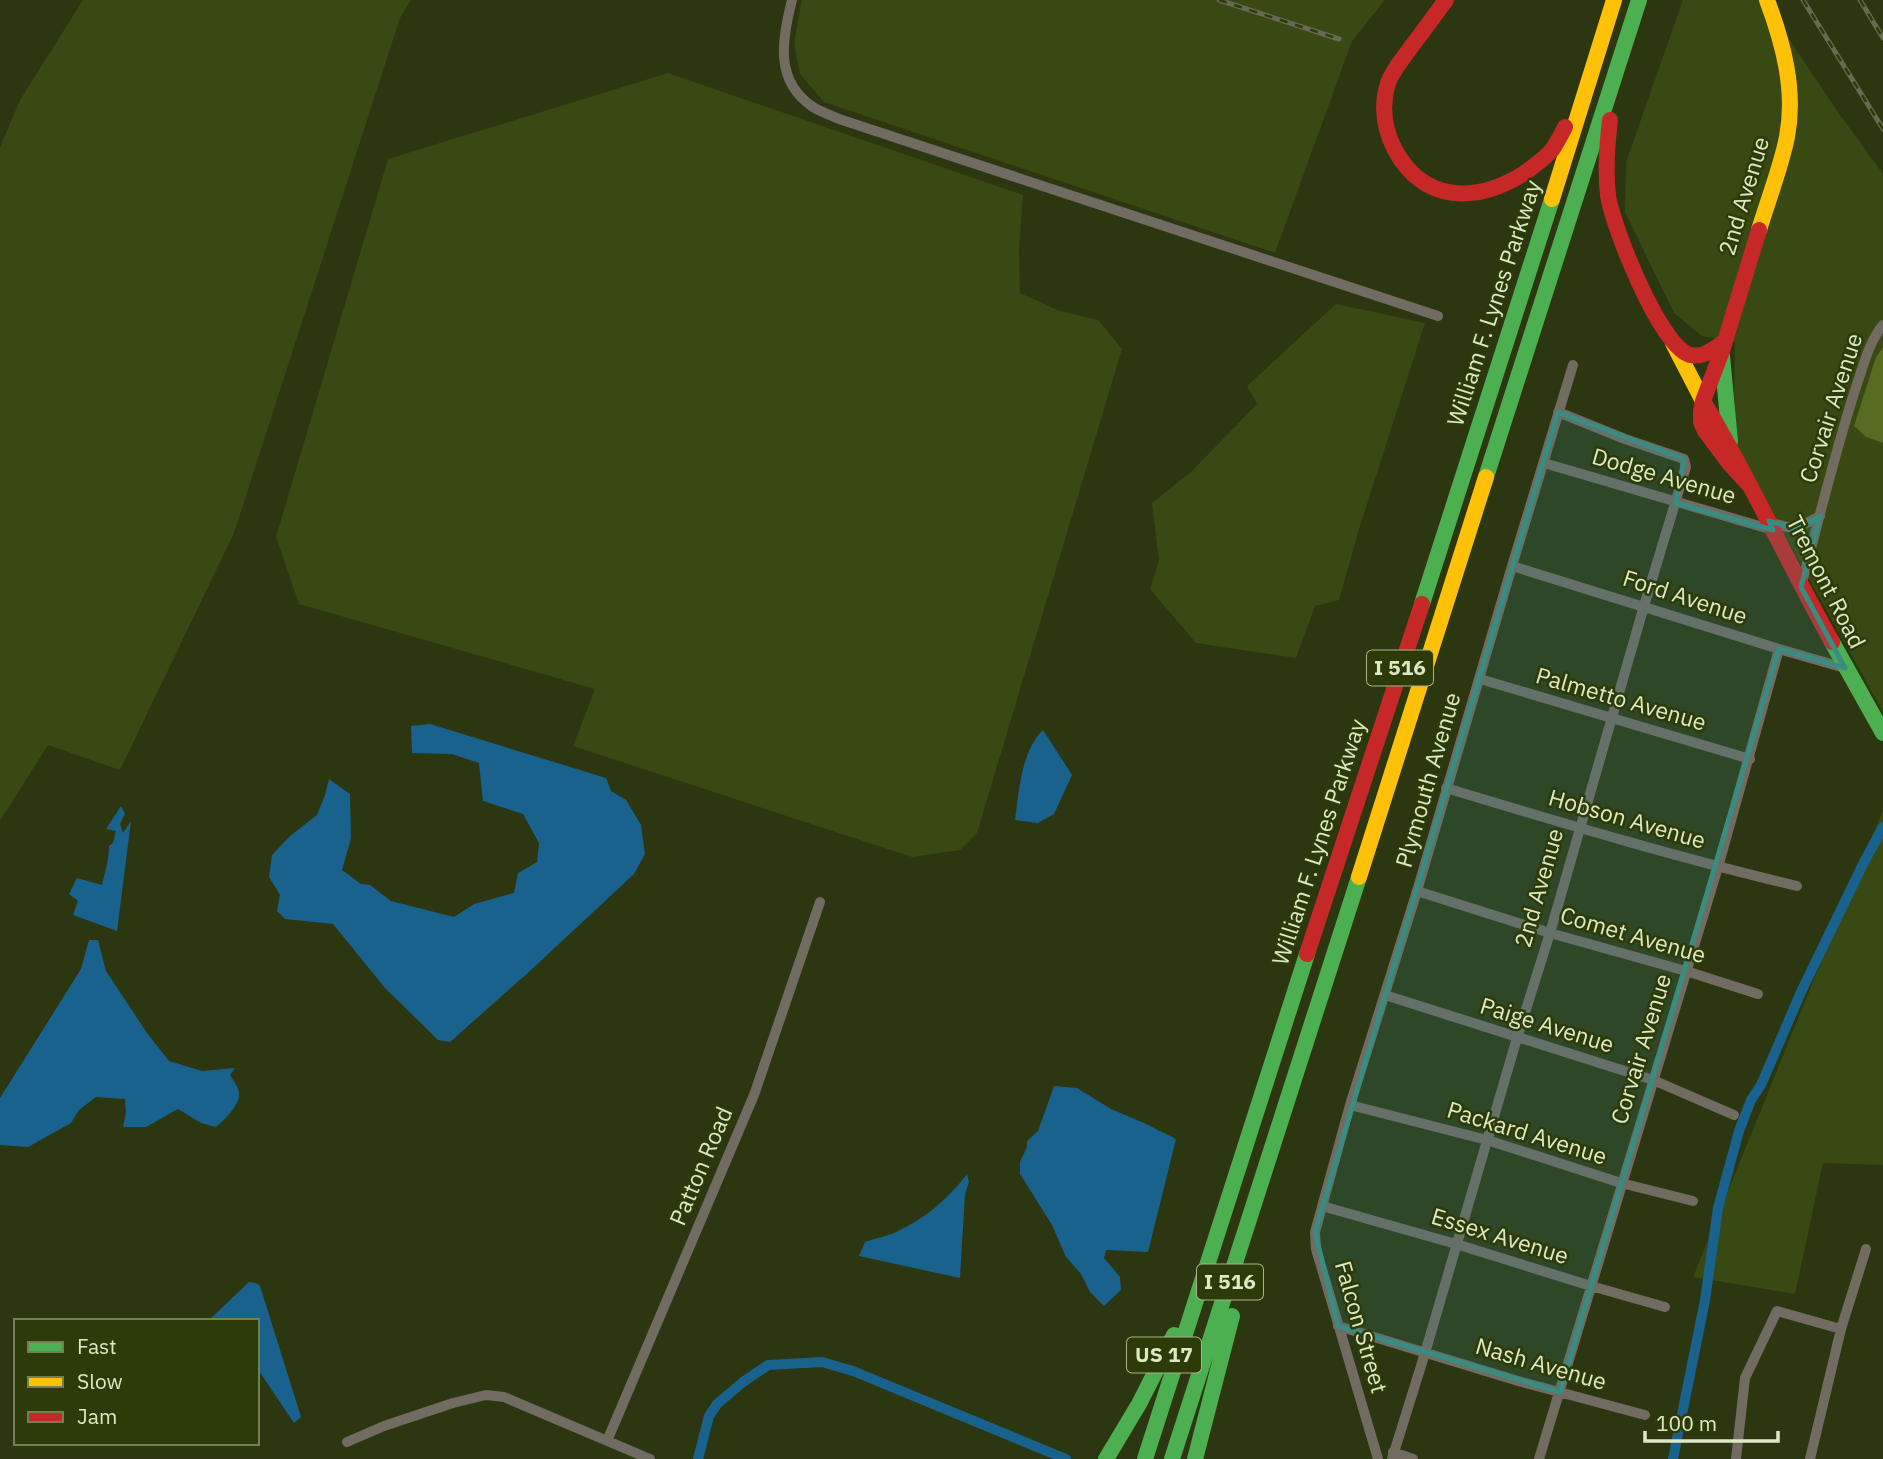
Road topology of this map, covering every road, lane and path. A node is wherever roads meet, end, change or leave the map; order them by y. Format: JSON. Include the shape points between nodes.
{"nodes":[{"id":1,"x":792,"y":0,"type":"edge"},
{"id":2,"x":1446,"y":0,"type":"edge"},
{"id":3,"x":1614,"y":0,"type":"edge"},
{"id":4,"x":1639,"y":0,"type":"edge"},
{"id":5,"x":1767,"y":0,"type":"edge"},
{"id":6,"x":1613,"y":82,"type":"junction"},
{"id":7,"x":1586,"y":89,"type":"junction"},
{"id":8,"x":1438,"y":316,"type":"dead end"},
{"id":9,"x":1883,"y":325,"type":"edge"},
{"id":10,"x":1673,"y":343,"type":"junction"},
{"id":11,"x":1723,"y":346,"type":"junction"},
{"id":12,"x":1573,"y":365,"type":"dead end"},
{"id":13,"x":1703,"y":401,"type":"junction"},
{"id":14,"x":1558,"y":412,"type":"junction"},
{"id":15,"x":1731,"y":447,"type":"junction"},
{"id":16,"x":1544,"y":463,"type":"junction"},
{"id":17,"x":1751,"y":487,"type":"junction"},
{"id":18,"x":1676,"y":503,"type":"junction"},
{"id":19,"x":1820,"y":516,"type":"junction"},
{"id":20,"x":1771,"y":526,"type":"junction"},
{"id":21,"x":1512,"y":566,"type":"junction"},
{"id":22,"x":1801,"y":587,"type":"junction"},
{"id":23,"x":1644,"y":606,"type":"junction"},
{"id":24,"x":1779,"y":649,"type":"junction"},
{"id":25,"x":1845,"y":668,"type":"junction"},
{"id":26,"x":1480,"y":679,"type":"junction"},
{"id":27,"x":1611,"y":718,"type":"junction"},
{"id":28,"x":1883,"y":733,"type":"edge"},
{"id":29,"x":1750,"y":759,"type":"junction"},
{"id":30,"x":1446,"y":788,"type":"junction"},
{"id":31,"x":1580,"y":828,"type":"junction"},
{"id":32,"x":1718,"y":867,"type":"junction"},
{"id":33,"x":1797,"y":886,"type":"dead end"},
{"id":34,"x":1417,"y":891,"type":"junction"},
{"id":35,"x":820,"y":902,"type":"dead end"},
{"id":36,"x":1550,"y":933,"type":"junction"},
{"id":37,"x":1686,"y":971,"type":"junction"},
{"id":38,"x":1758,"y":994,"type":"dead end"},
{"id":39,"x":1385,"y":995,"type":"junction"},
{"id":40,"x":1517,"y":1038,"type":"junction"},
{"id":41,"x":1653,"y":1080,"type":"junction"},
{"id":42,"x":1288,"y":1105,"type":"junction"},
{"id":43,"x":1350,"y":1105,"type":"junction"},
{"id":44,"x":1734,"y":1115,"type":"dead end"},
{"id":45,"x":1488,"y":1140,"type":"junction"},
{"id":46,"x":1621,"y":1183,"type":"junction"},
{"id":47,"x":1693,"y":1200,"type":"dead end"},
{"id":48,"x":1322,"y":1206,"type":"junction"},
{"id":49,"x":1456,"y":1244,"type":"junction"},
{"id":50,"x":1211,"y":1247,"type":"junction"},
{"id":51,"x":1866,"y":1249,"type":"dead end"},
{"id":52,"x":1591,"y":1286,"type":"junction"},
{"id":53,"x":1665,"y":1307,"type":"dead end"},
{"id":54,"x":1338,"y":1326,"type":"junction"},
{"id":55,"x":1840,"y":1329,"type":"junction"},
{"id":56,"x":1425,"y":1353,"type":"junction"},
{"id":57,"x":1560,"y":1392,"type":"junction"},
{"id":58,"x":1645,"y":1415,"type":"dead end"},
{"id":59,"x":607,"y":1441,"type":"junction"},
{"id":60,"x":346,"y":1442,"type":"dead end"},
{"id":61,"x":1392,"y":1456,"type":"edge"},
{"id":62,"x":650,"y":1459,"type":"edge"},
{"id":63,"x":1106,"y":1459,"type":"edge"},
{"id":64,"x":1145,"y":1459,"type":"edge"},
{"id":65,"x":1172,"y":1459,"type":"edge"},
{"id":66,"x":1195,"y":1459,"type":"edge"},
{"id":67,"x":1378,"y":1459,"type":"edge"},
{"id":68,"x":1413,"y":1459,"type":"edge"},
{"id":69,"x":1539,"y":1459,"type":"edge"},
{"id":70,"x":1736,"y":1459,"type":"edge"},
{"id":71,"x":1810,"y":1459,"type":"edge"}],
"edges":[{"from":1,"to":8,"type":"street","via":[[784,32],[785,64],[798,94],[814,107]]},
{"from":2,"to":7,"type":"main road","via":[[1397,65],[1385,98],[1386,131],[1393,148],[1420,181],[1458,195],[1500,188],[1550,152]]},
{"from":3,"to":7,"type":"main road","name":"William F. Lynes Parkway","number":"I 516"},
{"from":4,"to":6,"type":"main road","name":"William F. Lynes Parkway","number":"I 516"},
{"from":5,"to":11,"type":"main road","name":"2nd Avenue","via":[[1785,58],[1790,119]]},
{"from":6,"to":10,"type":"main road","via":[[1605,159],[1610,205],[1630,264]]},
{"from":6,"to":42,"type":"main road","name":"William F. Lynes Parkway","number":"I 516"},
{"from":7,"to":50,"type":"main road","name":"William F. Lynes Parkway","number":"I 516"},
{"from":9,"to":19,"type":"street","name":"Corvair Avenue","via":[[1875,335],[1852,400]]},
{"from":10,"to":11,"type":"main road","via":[[1684,352],[1700,355]]},
{"from":10,"to":13,"type":"main road"},
{"from":11,"to":13,"type":"main road","name":"2nd Avenue"},
{"from":11,"to":15,"type":"main road"},
{"from":12,"to":14,"type":"street","name":"Plymouth Avenue"},
{"from":13,"to":15,"type":"main road","name":"Tremont Road"},
{"from":13,"to":17,"type":"main road","name":"Tremont Road","via":[[1705,430]]},
{"from":14,"to":16,"type":"street","name":"Plymouth Avenue"},
{"from":14,"to":18,"type":"street","name":"2nd Avenue","via":[[1685,459]]},
{"from":15,"to":17,"type":"main road","name":"Tremont Road"},
{"from":16,"to":18,"type":"street","name":"Dodge Avenue"},
{"from":16,"to":21,"type":"street","name":"Plymouth Avenue"},
{"from":17,"to":20,"type":"main road","name":"Tremont Road"},
{"from":18,"to":20,"type":"street","name":"Dodge Avenue"},
{"from":18,"to":23,"type":"street","name":"2nd Avenue"},
{"from":19,"to":20,"type":"street","name":"Dodge Avenue","via":[[1796,529]]},
{"from":19,"to":22,"type":"street","name":"Corvair Avenue"},
{"from":20,"to":22,"type":"main road","name":"Tremont Road"},
{"from":21,"to":23,"type":"street","name":"Ford Avenue"},
{"from":21,"to":26,"type":"street","name":"Plymouth Avenue"},
{"from":22,"to":25,"type":"main road","name":"Tremont Road"},
{"from":23,"to":24,"type":"street","name":"Ford Avenue"},
{"from":23,"to":27,"type":"street","name":"2nd Avenue"},
{"from":24,"to":25,"type":"street","name":"Ford Avenue"},
{"from":24,"to":29,"type":"street","name":"Corvair Avenue"},
{"from":25,"to":28,"type":"main road","name":"Tremont Road"},
{"from":26,"to":27,"type":"street","name":"Palmetto Avenue"},
{"from":26,"to":30,"type":"street","name":"Plymouth Avenue"},
{"from":27,"to":29,"type":"street","name":"Palmetto Avenue"},
{"from":27,"to":31,"type":"street","name":"2nd Avenue"},
{"from":29,"to":32,"type":"street","name":"Corvair Avenue"},
{"from":30,"to":31,"type":"street","name":"Hobson Avenue"},
{"from":30,"to":34,"type":"street","name":"Plymouth Avenue"},
{"from":31,"to":32,"type":"street","name":"Hobson Avenue"},
{"from":31,"to":36,"type":"street","name":"2nd Avenue"},
{"from":32,"to":33,"type":"street","name":"Hobson Avenue"},
{"from":32,"to":37,"type":"street","name":"Corvair Avenue"},
{"from":34,"to":36,"type":"street","name":"Comet Avenue"},
{"from":34,"to":39,"type":"street","name":"Plymouth Avenue"},
{"from":35,"to":59,"type":"street","name":"Patton Road","via":[[754,1095]]},
{"from":36,"to":37,"type":"street","name":"Comet Avenue"},
{"from":36,"to":40,"type":"street","name":"2nd Avenue"},
{"from":37,"to":38,"type":"street","name":"Comet Avenue"},
{"from":37,"to":41,"type":"street","name":"Corvair Avenue"},
{"from":39,"to":40,"type":"street","name":"Paige Avenue"},
{"from":39,"to":43,"type":"street","name":"Plymouth Avenue"},
{"from":40,"to":41,"type":"street","name":"Paige Avenue"},
{"from":40,"to":45,"type":"street","name":"2nd Avenue"},
{"from":41,"to":44,"type":"street","name":"Paige Avenue"},
{"from":41,"to":46,"type":"street","name":"Corvair Avenue"},
{"from":42,"to":65,"type":"main road","name":"William F. Lynes Parkway","number":"I 516"},
{"from":42,"to":66,"type":"main road","number":"US 17"},
{"from":43,"to":45,"type":"street","name":"Packard Avenue"},
{"from":43,"to":48,"type":"street","name":"Plymouth Avenue"},
{"from":45,"to":46,"type":"street","name":"Packard Avenue"},
{"from":45,"to":49,"type":"street","name":"2nd Avenue"},
{"from":46,"to":47,"type":"street","name":"Packard Avenue"},
{"from":46,"to":52,"type":"street","name":"Corvair Avenue"},
{"from":48,"to":49,"type":"street","name":"Essex Avenue"},
{"from":48,"to":54,"type":"street","name":"Falcon Street","via":[[1316,1249]]},
{"from":49,"to":52,"type":"street","name":"Essex Avenue"},
{"from":49,"to":56,"type":"street","name":"2nd Avenue"},
{"from":50,"to":63,"type":"main road","number":"US 17","via":[[1176,1331]]},
{"from":50,"to":64,"type":"main road","name":"William F. Lynes Parkway","number":"I 516"},
{"from":51,"to":55,"type":"street"},
{"from":52,"to":53,"type":"street","name":"Essex Avenue"},
{"from":52,"to":57,"type":"street","name":"Corvair Avenue"},
{"from":54,"to":56,"type":"street","name":"Nash Avenue"},
{"from":54,"to":67,"type":"street","name":"Falcon Street"},
{"from":55,"to":70,"type":"street","via":[[1777,1311],[1745,1378]]},
{"from":55,"to":71,"type":"street"},
{"from":56,"to":57,"type":"street","name":"Nash Avenue"},
{"from":56,"to":61,"type":"street","name":"2nd Avenue"},
{"from":57,"to":58,"type":"street","name":"Nash Avenue"},
{"from":57,"to":69,"type":"street","name":"Corvair Avenue"},
{"from":59,"to":60,"type":"street","via":[[504,1397],[486,1395]]},
{"from":59,"to":62,"type":"street"},
{"from":61,"to":68,"type":"street"}]}
